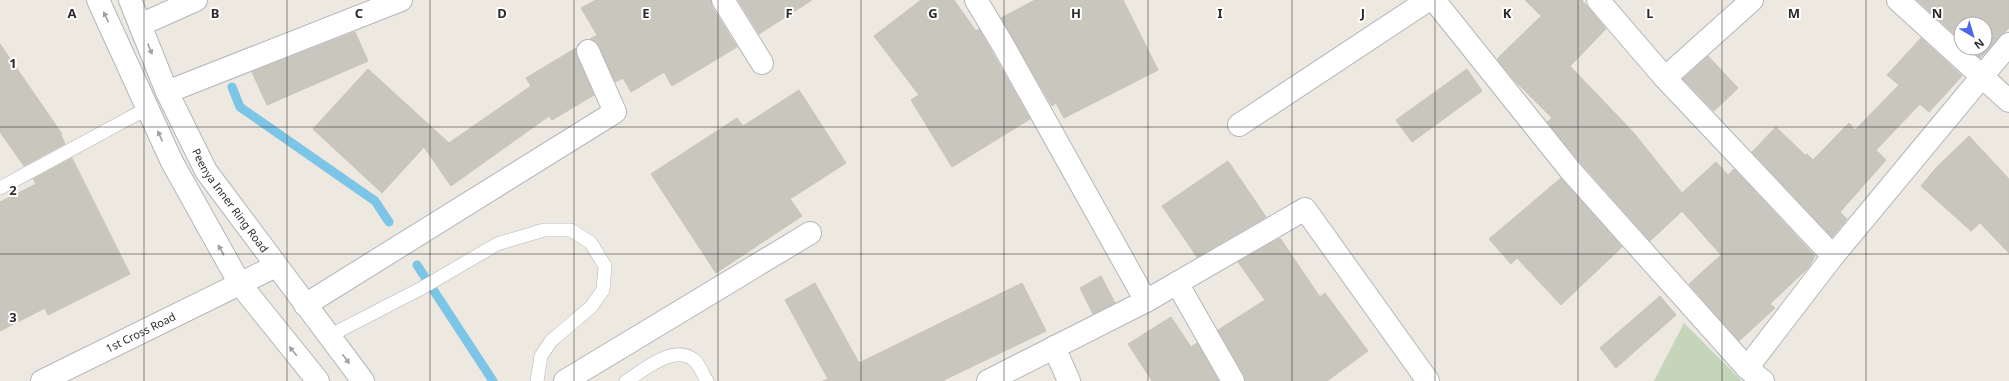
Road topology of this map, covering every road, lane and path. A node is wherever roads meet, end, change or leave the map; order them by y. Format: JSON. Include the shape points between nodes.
{"nodes":[{"id":1,"x":98,"y":0,"type":"edge"},
{"id":2,"x":130,"y":0,"type":"edge"},
{"id":3,"x":196,"y":0,"type":"edge"},
{"id":4,"x":401,"y":0,"type":"edge"},
{"id":5,"x":723,"y":0,"type":"edge"},
{"id":6,"x":976,"y":0,"type":"edge"},
{"id":7,"x":1428,"y":0,"type":"edge"},
{"id":8,"x":1434,"y":0,"type":"edge"},
{"id":9,"x":1598,"y":0,"type":"edge"},
{"id":10,"x":1752,"y":0,"type":"edge"},
{"id":11,"x":1898,"y":0,"type":"edge"},
{"id":12,"x":140,"y":24,"type":"junction"},
{"id":13,"x":2009,"y":44,"type":"edge"},
{"id":14,"x":588,"y":51,"type":"dead end"},
{"id":15,"x":762,"y":63,"type":"dead end"},
{"id":16,"x":1665,"y":78,"type":"junction"},
{"id":17,"x":1982,"y":78,"type":"junction"},
{"id":18,"x":167,"y":92,"type":"junction"},
{"id":19,"x":2009,"y":101,"type":"edge"},
{"id":20,"x":148,"y":108,"type":"junction"},
{"id":21,"x":1239,"y":125,"type":"dead end"},
{"id":22,"x":0,"y":188,"type":"edge"},
{"id":23,"x":810,"y":233,"type":"dead end"},
{"id":24,"x":1833,"y":256,"type":"junction"},
{"id":25,"x":276,"y":266,"type":"junction"},
{"id":26,"x":1177,"y":283,"type":"junction"},
{"id":27,"x":240,"y":284,"type":"junction"},
{"id":28,"x":1146,"y":301,"type":"junction"},
{"id":29,"x":304,"y":305,"type":"junction"},
{"id":30,"x":329,"y":336,"type":"junction"},
{"id":31,"x":1054,"y":348,"type":"junction"},
{"id":32,"x":1755,"y":374,"type":"edge"},
{"id":33,"x":42,"y":381,"type":"edge"},
{"id":34,"x":318,"y":381,"type":"edge"},
{"id":35,"x":363,"y":381,"type":"edge"},
{"id":36,"x":537,"y":381,"type":"edge"},
{"id":37,"x":564,"y":381,"type":"edge"},
{"id":38,"x":626,"y":381,"type":"edge"},
{"id":39,"x":707,"y":381,"type":"edge"},
{"id":40,"x":988,"y":381,"type":"edge"},
{"id":41,"x":1069,"y":381,"type":"edge"},
{"id":42,"x":1233,"y":381,"type":"edge"},
{"id":43,"x":1428,"y":381,"type":"edge"}],
"edges":[{"from":20,"to":1,"type":"street","one_way":true},
{"from":2,"to":12,"type":"street","name":"Peenya Inner Ring Road"},
{"from":3,"to":12,"type":"street"},
{"from":4,"to":18,"type":"street"},
{"from":5,"to":15,"type":"street"},
{"from":6,"to":28,"type":"street","via":[[1004,45]]},
{"from":7,"to":21,"type":"street"},
{"from":8,"to":32,"type":"street","via":[[1570,170]]},
{"from":9,"to":16,"type":"street"},
{"from":10,"to":16,"type":"street"},
{"from":11,"to":17,"type":"street"},
{"from":12,"to":18,"type":"street","name":"Peenya Inner Ring Road","one_way":true},
{"from":13,"to":17,"type":"street"},
{"from":14,"to":29,"type":"street","via":[[615,112]]},
{"from":16,"to":24,"type":"street"},
{"from":17,"to":19,"type":"street"},
{"from":17,"to":24,"type":"street"},
{"from":18,"to":25,"type":"street","name":"Peenya Inner Ring Road","via":[[206,171]]},
{"from":20,"to":22,"type":"lane"},
{"from":27,"to":20,"type":"street","one_way":true,"via":[[172,162]]},
{"from":23,"to":37,"type":"street"},
{"from":24,"to":32,"type":"street"},
{"from":25,"to":27,"type":"street","name":"1st Cross Road"},
{"from":25,"to":29,"type":"street","name":"Peenya Inner Ring Road"},
{"from":26,"to":28,"type":"street"},
{"from":26,"to":42,"type":"street"},
{"from":26,"to":43,"type":"street","via":[[1305,209]]},
{"from":27,"to":33,"type":"street","name":"1st Cross Road"},
{"from":34,"to":27,"type":"street","one_way":true},
{"from":28,"to":31,"type":"street"},
{"from":29,"to":30,"type":"street","name":"Peenya Inner Ring Road"},
{"from":30,"to":35,"type":"street","name":"Peenya Inner Ring Road","one_way":true},
{"from":30,"to":36,"type":"lane","via":[[422,288],[497,244],[544,230],[570,230],[591,243],[605,266],[603,290],[591,307],[551,341],[541,356]]},
{"from":31,"to":40,"type":"street"},
{"from":31,"to":41,"type":"street"},
{"from":38,"to":39,"type":"lane","via":[[669,356],[685,354],[695,361]]}]}
